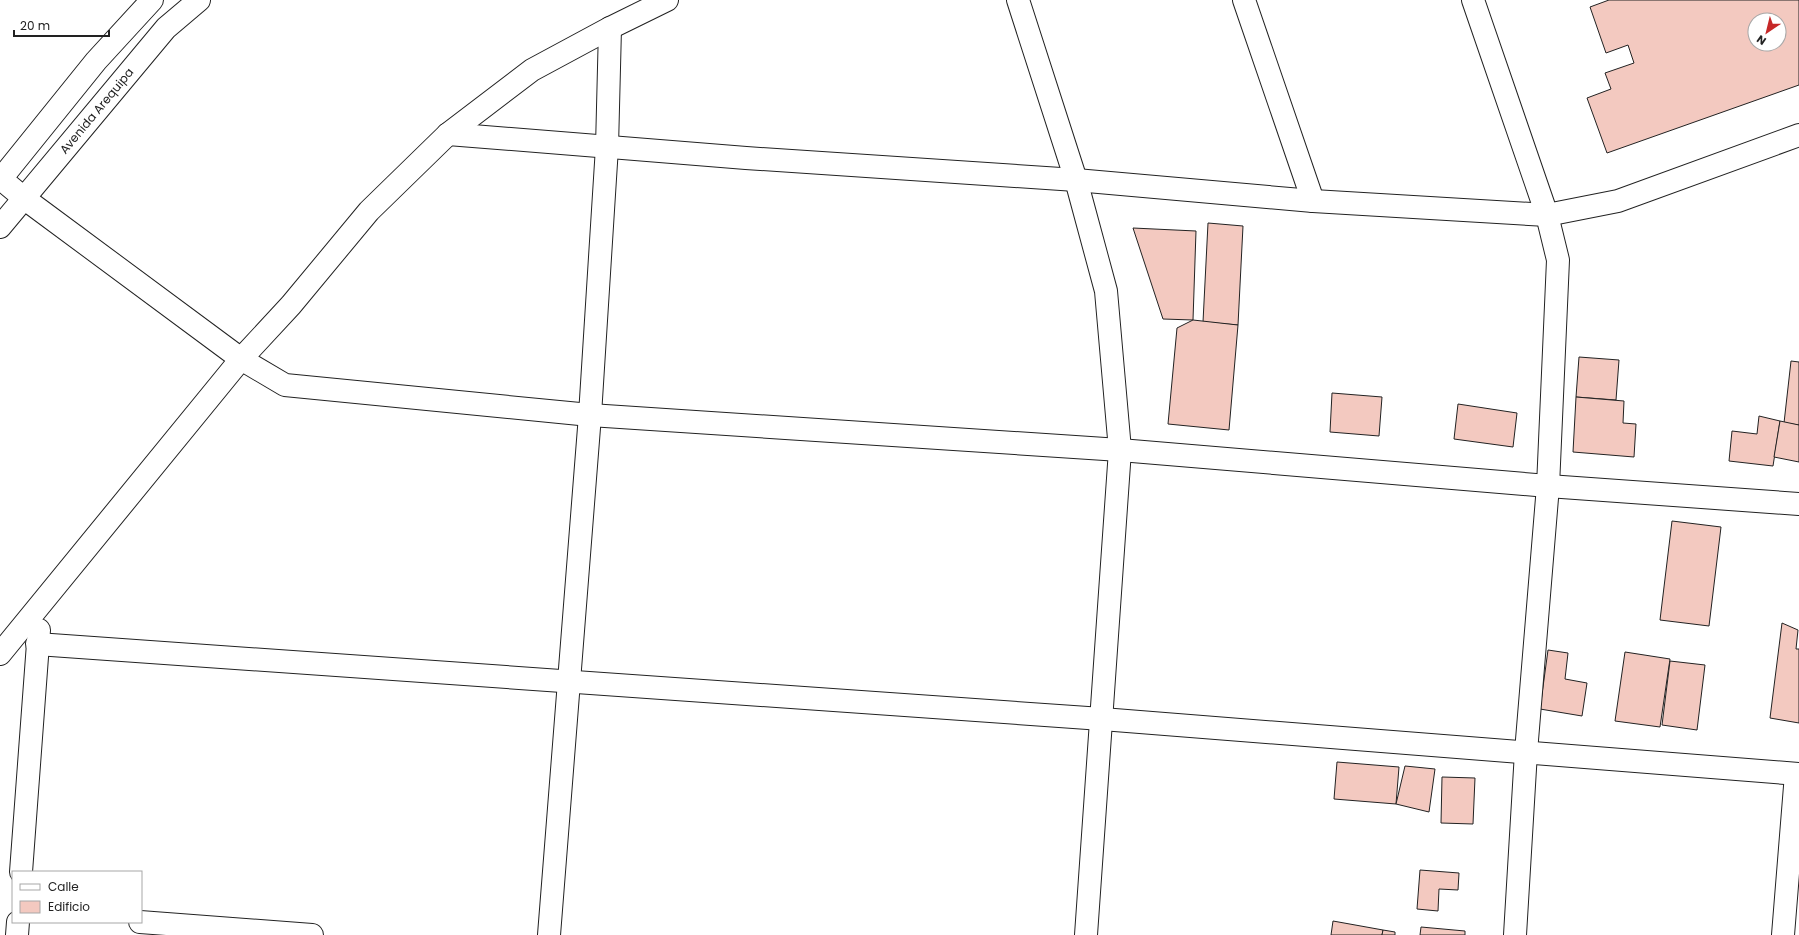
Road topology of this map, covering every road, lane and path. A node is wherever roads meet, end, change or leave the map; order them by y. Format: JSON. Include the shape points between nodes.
{"nodes":[{"id":1,"x":152,"y":0,"type":"edge"},
{"id":2,"x":199,"y":0,"type":"edge"},
{"id":3,"x":667,"y":0,"type":"edge"},
{"id":4,"x":1018,"y":0,"type":"edge"},
{"id":5,"x":1244,"y":0,"type":"edge"},
{"id":6,"x":1473,"y":0,"type":"edge"},
{"id":7,"x":610,"y":28,"type":"junction"},
{"id":8,"x":448,"y":134,"type":"junction"},
{"id":9,"x":1799,"y":135,"type":"edge"},
{"id":10,"x":607,"y":147,"type":"junction"},
{"id":11,"x":1,"y":180,"type":"edge"},
{"id":12,"x":1076,"y":180,"type":"junction"},
{"id":13,"x":25,"y":199,"type":"junction"},
{"id":14,"x":1313,"y":200,"type":"junction"},
{"id":15,"x":1547,"y":215,"type":"junction"},
{"id":16,"x":0,"y":227,"type":"edge"},
{"id":17,"x":241,"y":359,"type":"junction"},
{"id":18,"x":590,"y":415,"type":"junction"},
{"id":19,"x":1120,"y":450,"type":"junction"},
{"id":20,"x":1548,"y":486,"type":"junction"},
{"id":21,"x":1799,"y":504,"type":"edge"},
{"id":22,"x":44,"y":599,"type":"junction"},
{"id":23,"x":37,"y":644,"type":"junction"},
{"id":24,"x":0,"y":654,"type":"edge"},
{"id":25,"x":569,"y":681,"type":"junction"},
{"id":26,"x":1102,"y":719,"type":"junction"},
{"id":27,"x":1526,"y":752,"type":"junction"},
{"id":28,"x":1797,"y":774,"type":"edge"},
{"id":29,"x":21,"y":871,"type":"edge"},
{"id":30,"x":142,"y":922,"type":"edge"},
{"id":31,"x":18,"y":923,"type":"edge"},
{"id":32,"x":17,"y":935,"type":"edge"},
{"id":33,"x":312,"y":935,"type":"edge"},
{"id":34,"x":549,"y":935,"type":"edge"},
{"id":35,"x":1086,"y":935,"type":"edge"},
{"id":36,"x":1515,"y":935,"type":"edge"},
{"id":37,"x":1782,"y":935,"type":"edge"}],
"edges":[{"from":1,"to":11,"type":"street","via":[[96,61]]},
{"from":2,"to":13,"type":"street","name":"Avenida Arequipa","via":[[166,28]]},
{"from":3,"to":7,"type":"street"},
{"from":4,"to":12,"type":"street"},
{"from":5,"to":14,"type":"street"},
{"from":6,"to":15,"type":"street"},
{"from":7,"to":8,"type":"street","via":[[532,70]]},
{"from":7,"to":10,"type":"street"},
{"from":8,"to":10,"type":"street"},
{"from":8,"to":17,"type":"street","via":[[369,211],[291,305]]},
{"from":9,"to":15,"type":"street","via":[[1618,200]]},
{"from":10,"to":12,"type":"street"},
{"from":10,"to":18,"type":"street"},
{"from":11,"to":13,"type":"street"},
{"from":12,"to":14,"type":"street"},
{"from":12,"to":19,"type":"street","via":[[1106,291]]},
{"from":13,"to":16,"type":"street","name":"Avenida Arequipa"},
{"from":13,"to":17,"type":"street"},
{"from":14,"to":15,"type":"street"},
{"from":15,"to":20,"type":"street","via":[[1558,260]]},
{"from":17,"to":18,"type":"street","via":[[285,385]]},
{"from":17,"to":22,"type":"street"},
{"from":18,"to":19,"type":"street"},
{"from":18,"to":25,"type":"street"},
{"from":19,"to":20,"type":"street"},
{"from":19,"to":26,"type":"street"},
{"from":20,"to":21,"type":"street"},
{"from":20,"to":27,"type":"street"},
{"from":22,"to":23,"type":"street"},
{"from":22,"to":24,"type":"street"},
{"from":23,"to":25,"type":"street"},
{"from":23,"to":29,"type":"street"},
{"from":25,"to":26,"type":"street"},
{"from":25,"to":34,"type":"street"},
{"from":26,"to":27,"type":"street"},
{"from":26,"to":35,"type":"street"},
{"from":27,"to":28,"type":"street"},
{"from":27,"to":36,"type":"street"},
{"from":28,"to":37,"type":"street"},
{"from":30,"to":33,"type":"street"},
{"from":31,"to":32,"type":"street"}]}
